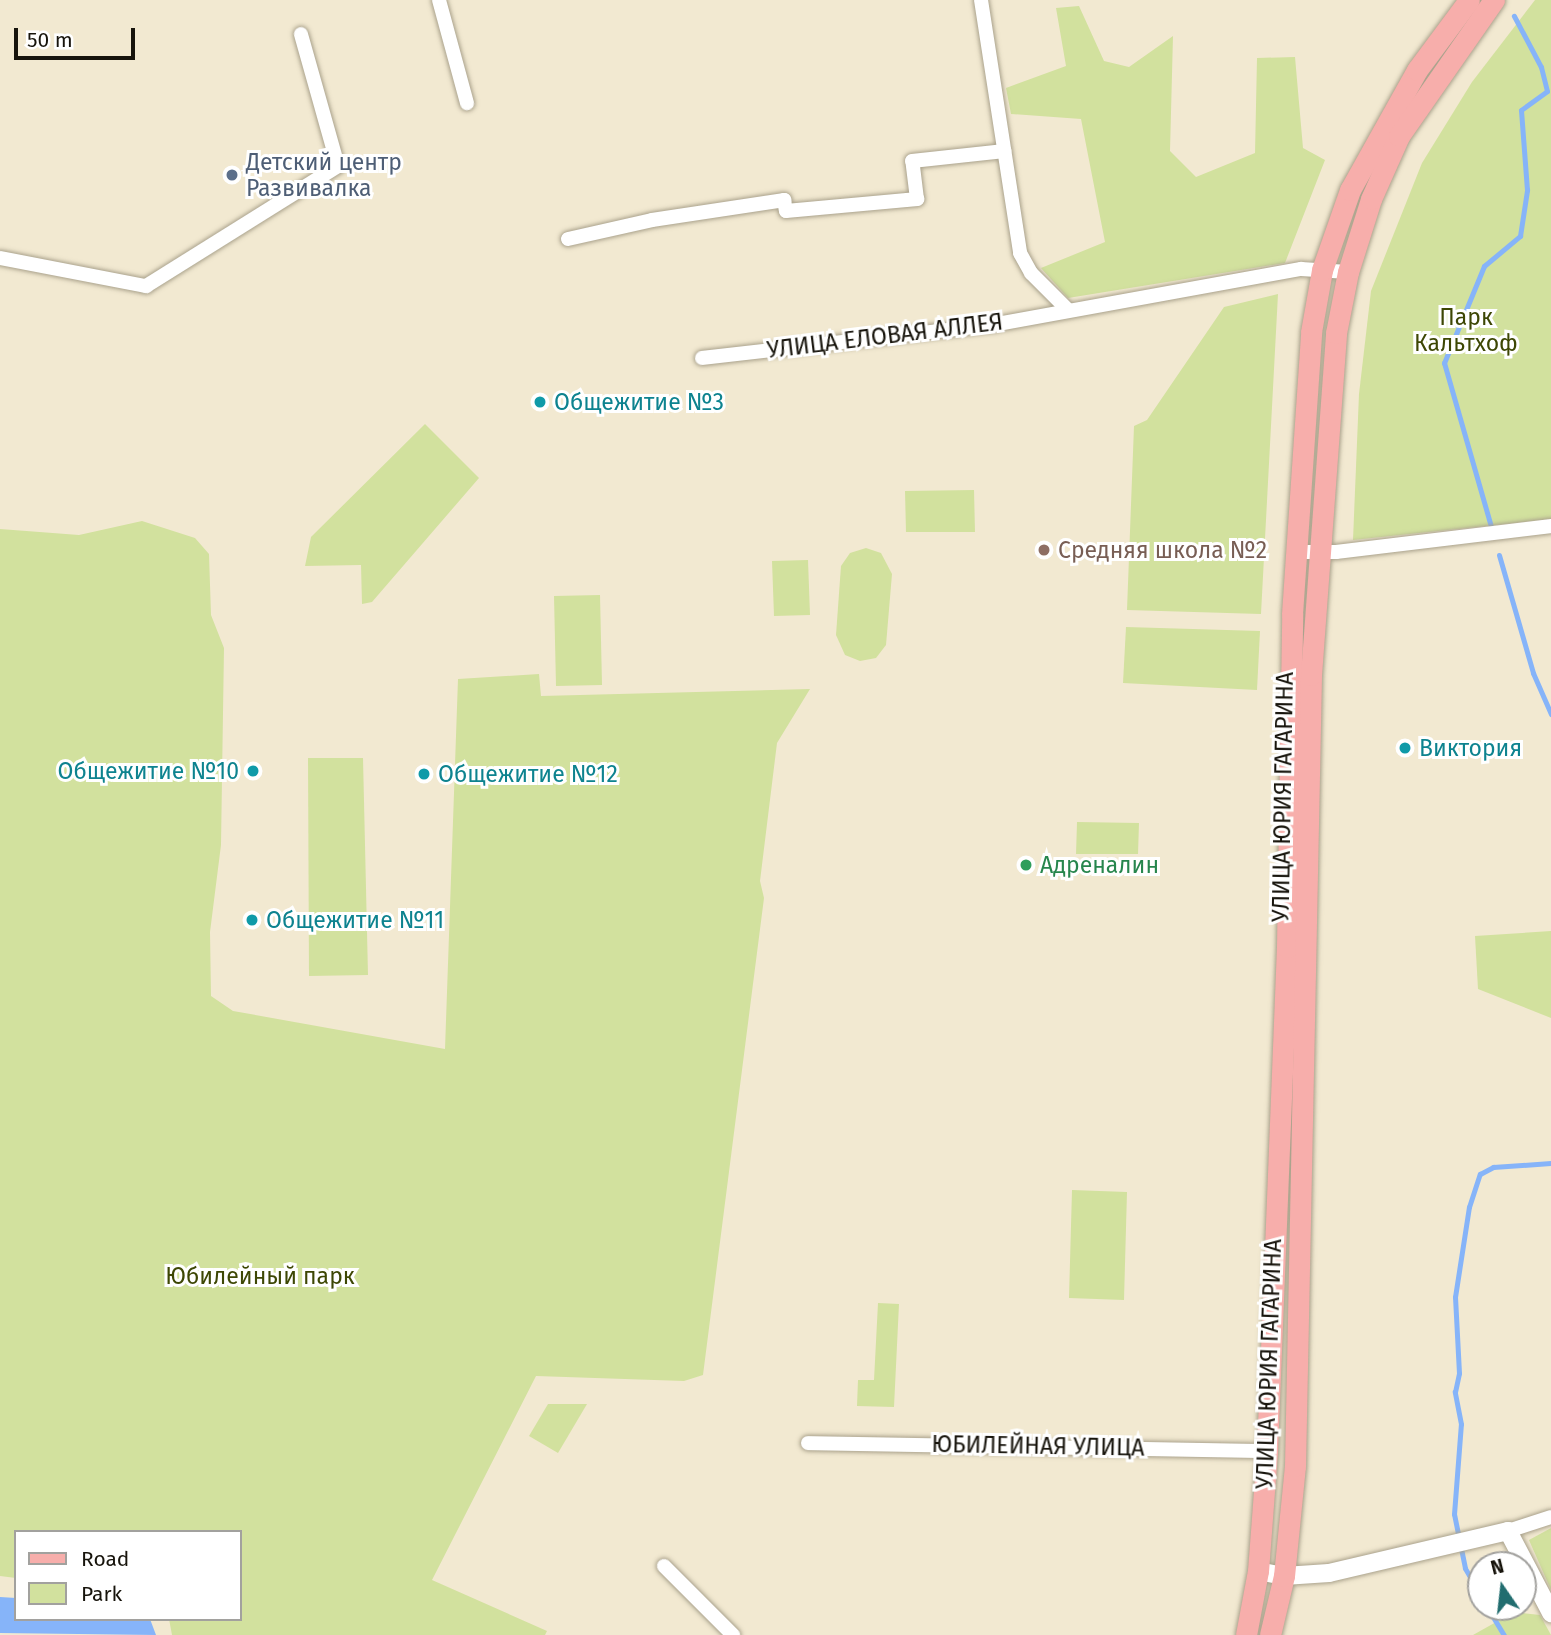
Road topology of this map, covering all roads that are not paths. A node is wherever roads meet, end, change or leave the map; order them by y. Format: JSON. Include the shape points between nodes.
{"nodes":[{"id":1,"x":439,"y":0,"type":"edge"},
{"id":2,"x":981,"y":0,"type":"edge"},
{"id":3,"x":1469,"y":0,"type":"edge"},
{"id":4,"x":1494,"y":0,"type":"edge"},
{"id":5,"x":300,"y":34,"type":"dead end"},
{"id":6,"x":467,"y":103,"type":"dead end"},
{"id":7,"x":1004,"y":151,"type":"junction"},
{"id":8,"x":568,"y":239,"type":"dead end"},
{"id":9,"x":0,"y":258,"type":"edge"},
{"id":10,"x":1321,"y":270,"type":"junction"},
{"id":11,"x":1348,"y":272,"type":"junction"},
{"id":12,"x":1067,"y":309,"type":"junction"},
{"id":13,"x":702,"y":358,"type":"dead end"},
{"id":14,"x":1551,"y":526,"type":"edge"},
{"id":15,"x":1295,"y":552,"type":"junction"},
{"id":16,"x":1318,"y":553,"type":"junction"},
{"id":17,"x":808,"y":1443,"type":"dead end"},
{"id":18,"x":1267,"y":1451,"type":"junction"},
{"id":19,"x":1551,"y":1517,"type":"edge"},
{"id":20,"x":1508,"y":1531,"type":"junction"},
{"id":21,"x":664,"y":1566,"type":"dead end"},
{"id":22,"x":1258,"y":1572,"type":"junction"},
{"id":23,"x":1284,"y":1576,"type":"junction"},
{"id":24,"x":1551,"y":1613,"type":"edge"},
{"id":25,"x":733,"y":1635,"type":"edge"},
{"id":26,"x":1246,"y":1635,"type":"edge"},
{"id":27,"x":1270,"y":1635,"type":"edge"}],
"edges":[{"from":1,"to":6,"type":"street"},
{"from":2,"to":7,"type":"street"},
{"from":3,"to":10,"type":"main road","name":"УЛИЦА ЮРИЯ ГАГАРИНА","via":[[1381,130],[1350,190]]},
{"from":4,"to":11,"type":"main road","name":"УЛИЦА ЮРИЯ ГАГАРИНА","via":[[1399,136],[1371,200]]},
{"from":5,"to":9,"type":"street","via":[[338,166],[146,286]]},
{"from":7,"to":8,"type":"street","via":[[912,161],[917,199],[786,211],[784,200],[652,220]]},
{"from":7,"to":12,"type":"street","via":[[1020,253],[1031,273]]},
{"from":10,"to":11,"type":"street","name":"УЛИЦА ЕЛОВАЯ АЛЛЕЯ"},
{"from":10,"to":12,"type":"street","name":"УЛИЦА ЕЛОВАЯ АЛЛЕЯ"},
{"from":10,"to":15,"type":"main road","name":"УЛИЦА ЮРИЯ ГАГАРИНА","via":[[1303,407]]},
{"from":11,"to":16,"type":"main road","name":"УЛИЦА ЮРИЯ ГАГАРИНА","via":[[1336,333]]},
{"from":12,"to":13,"type":"street","name":"УЛИЦА ЕЛОВАЯ АЛЛЕЯ","via":[[992,325]]},
{"from":14,"to":16,"type":"street"},
{"from":15,"to":16,"type":"street"},
{"from":15,"to":18,"type":"main road","name":"УЛИЦА ЮРИЯ ГАГАРИНА","via":[[1288,710],[1286,972]]},
{"from":16,"to":23,"type":"main road","name":"УЛИЦА ЮРИЯ ГАГАРИНА","via":[[1311,675],[1295,1466]]},
{"from":17,"to":18,"type":"street","name":"ЮБИЛЕЙНАЯ УЛИЦА"},
{"from":18,"to":22,"type":"main road","name":"УЛИЦА ЮРИЯ ГАГАРИНА"},
{"from":19,"to":20,"type":"street"},
{"from":20,"to":23,"type":"street","via":[[1329,1573]]},
{"from":20,"to":24,"type":"street"},
{"from":21,"to":25,"type":"street"},
{"from":22,"to":23,"type":"street"},
{"from":22,"to":26,"type":"main road","name":"УЛИЦА ЮРИЯ ГАГАРИНА"},
{"from":23,"to":27,"type":"main road","name":"УЛИЦА ЮРИЯ ГАГАРИНА"}]}
